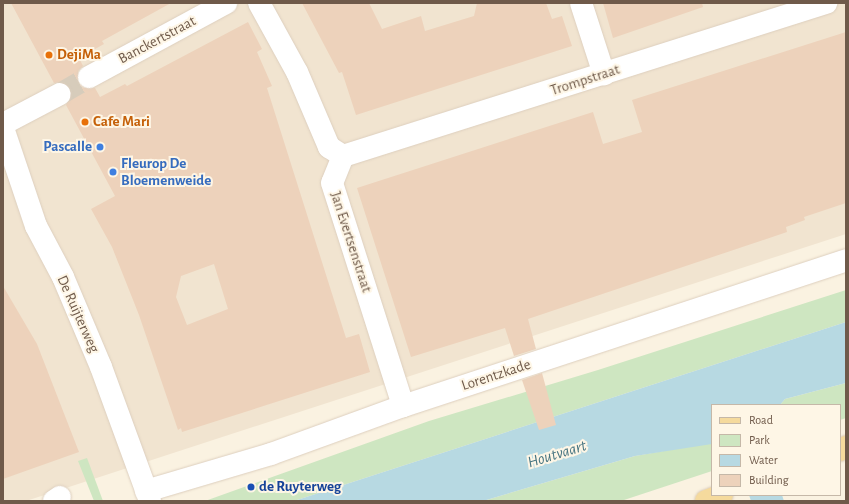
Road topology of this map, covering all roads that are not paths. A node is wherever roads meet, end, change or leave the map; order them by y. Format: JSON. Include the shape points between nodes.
{"nodes":[{"id":1,"x":226,"y":3,"type":"edge"},
{"id":2,"x":259,"y":3,"type":"edge"},
{"id":3,"x":581,"y":3,"type":"edge"},
{"id":4,"x":826,"y":3,"type":"edge"},
{"id":5,"x":604,"y":74,"type":"junction"},
{"id":6,"x":89,"y":77,"type":"tunnel mouth"},
{"id":7,"x":60,"y":94,"type":"tunnel mouth"},
{"id":8,"x":3,"y":124,"type":"edge"},
{"id":9,"x":3,"y":128,"type":"edge"},
{"id":10,"x":344,"y":156,"type":"junction"},
{"id":11,"x":846,"y":260,"type":"edge"},
{"id":12,"x":403,"y":406,"type":"junction"},
{"id":13,"x":148,"y":496,"type":"edge"},
{"id":14,"x":719,"y":496,"type":"edge"},
{"id":15,"x":706,"y":501,"type":"edge"}],
"edges":[{"from":1,"to":6,"type":"street","name":"Banckertstraat"},
{"from":2,"to":10,"type":"street","via":[[297,72],[329,147]]},
{"from":3,"to":5,"type":"street"},
{"from":4,"to":5,"type":"street","name":"Trompstraat"},
{"from":5,"to":10,"type":"street","name":"Trompstraat"},
{"from":7,"to":8,"type":"street"},
{"from":9,"to":13,"type":"street","name":"De Ruijterweg","via":[[36,226],[99,360]]},
{"from":10,"to":12,"type":"street","name":"Jan Evertsenstraat","via":[[332,183]]},
{"from":11,"to":12,"type":"street","name":"Lorentzkade"},
{"from":12,"to":13,"type":"street","name":"Lorentzkade"},
{"from":14,"to":15,"type":"main road"}]}
